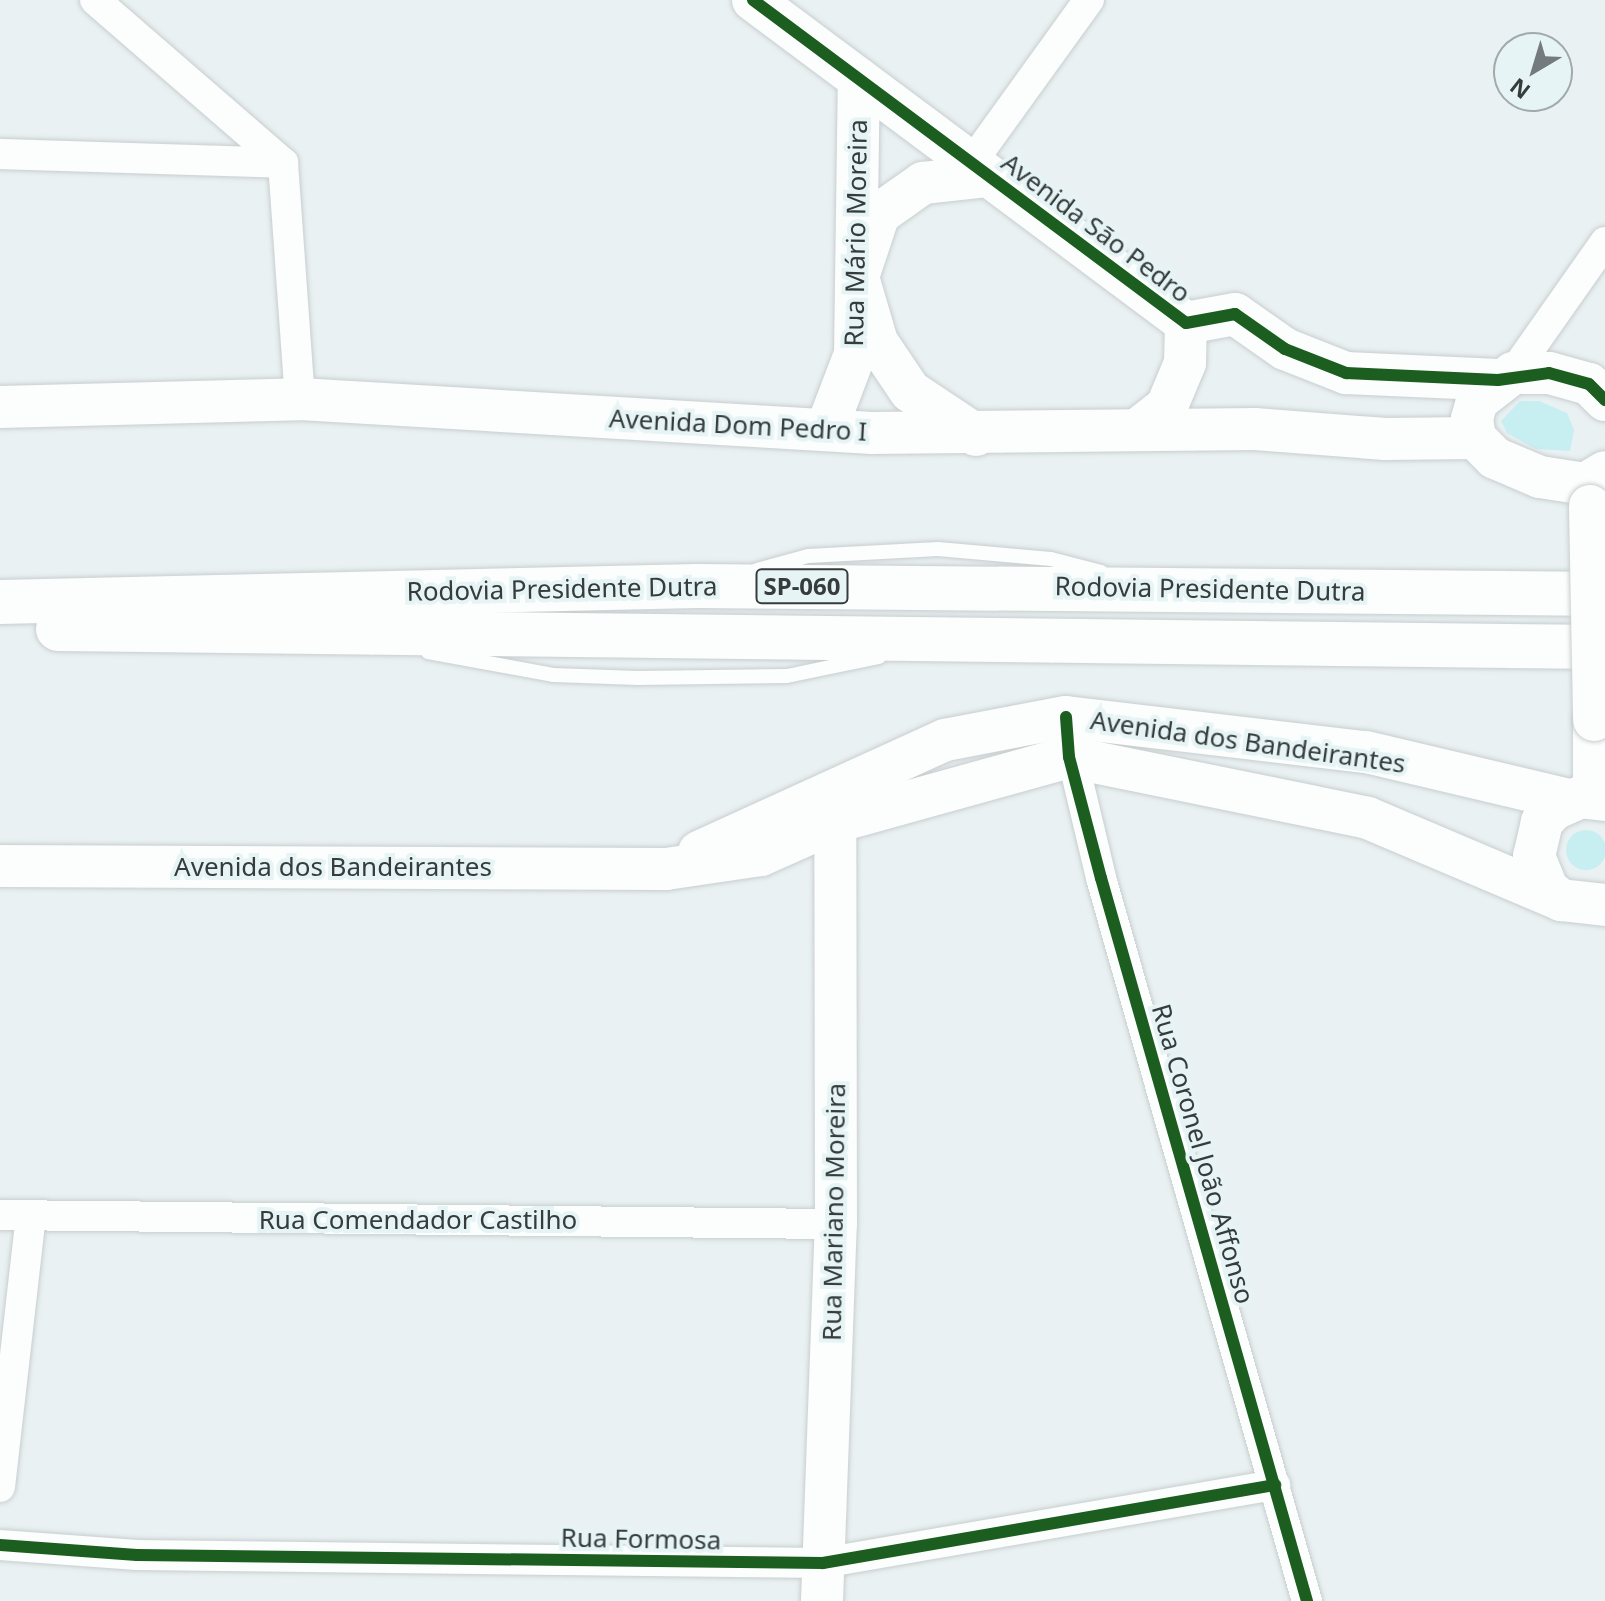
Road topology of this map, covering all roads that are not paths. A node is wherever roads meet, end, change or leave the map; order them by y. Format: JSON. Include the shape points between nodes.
{"nodes":[{"id":1,"x":95,"y":0,"type":"edge"},
{"id":2,"x":753,"y":0,"type":"edge"},
{"id":3,"x":1089,"y":0,"type":"edge"},
{"id":4,"x":859,"y":79,"type":"junction"},
{"id":5,"x":0,"y":154,"type":"edge"},
{"id":6,"x":283,"y":163,"type":"junction"},
{"id":7,"x":980,"y":169,"type":"junction"},
{"id":8,"x":1605,"y":242,"type":"edge"},
{"id":9,"x":858,"y":277,"type":"junction"},
{"id":10,"x":1186,"y":323,"type":"junction"},
{"id":11,"x":1506,"y":376,"type":"junction"},
{"id":12,"x":300,"y":399,"type":"junction"},
{"id":13,"x":1605,"y":400,"type":"edge"},
{"id":14,"x":0,"y":407,"type":"edge"},
{"id":15,"x":1138,"y":429,"type":"junction"},
{"id":16,"x":826,"y":430,"type":"junction"},
{"id":17,"x":976,"y":435,"type":"junction"},
{"id":18,"x":1475,"y":438,"type":"junction"},
{"id":19,"x":1593,"y":487,"type":"edge"},
{"id":20,"x":1605,"y":594,"type":"edge"},
{"id":21,"x":0,"y":602,"type":"edge"},
{"id":22,"x":0,"y":629,"type":"edge"},
{"id":23,"x":1605,"y":647,"type":"edge"},
{"id":24,"x":1068,"y":737,"type":"junction"},
{"id":25,"x":1589,"y":799,"type":"edge"},
{"id":26,"x":835,"y":822,"type":"junction"},
{"id":27,"x":0,"y":866,"type":"edge"},
{"id":28,"x":666,"y":869,"type":"junction"},
{"id":29,"x":1561,"y":900,"type":"junction"},
{"id":30,"x":1605,"y":905,"type":"edge"},
{"id":31,"x":0,"y":1215,"type":"edge"},
{"id":32,"x":31,"y":1217,"type":"junction"},
{"id":33,"x":836,"y":1224,"type":"junction"},
{"id":34,"x":1275,"y":1485,"type":"junction"},
{"id":35,"x":0,"y":1487,"type":"edge"},
{"id":36,"x":0,"y":1545,"type":"edge"},
{"id":37,"x":823,"y":1582,"type":"edge"},
{"id":38,"x":1307,"y":1601,"type":"edge"}],
"edges":[{"from":1,"to":6,"type":"street"},
{"from":2,"to":4,"type":"main road","name":"Avenida São Pedro"},
{"from":3,"to":7,"type":"street"},
{"from":4,"to":7,"type":"main road","name":"Avenida São Pedro"},
{"from":4,"to":9,"type":"main road","name":"Rua Mário Moreira"},
{"from":5,"to":6,"type":"street"},
{"from":6,"to":12,"type":"street"},
{"from":7,"to":9,"type":"main road","via":[[923,183],[879,214]]},
{"from":7,"to":10,"type":"main road","name":"Avenida São Pedro"},
{"from":8,"to":11,"type":"street"},
{"from":9,"to":16,"type":"main road","name":"Rua Mário Moreira","via":[[855,354]]},
{"from":9,"to":17,"type":"main road","via":[[877,342],[910,391]]},
{"from":10,"to":11,"type":"main road","name":"Avenida São Pedro","via":[[1235,314],[1285,349],[1346,373]]},
{"from":10,"to":15,"type":"main road","via":[[1185,363],[1167,406]]},
{"from":11,"to":13,"type":"main road","via":[[1549,373],[1589,384]]},
{"from":11,"to":18,"type":"main road","via":[[1477,401]]},
{"from":12,"to":14,"type":"main road","name":"Avenida Dom Pedro I"},
{"from":12,"to":16,"type":"main road","name":"Avenida Dom Pedro I"},
{"from":15,"to":17,"type":"main road","name":"Avenida Dom Pedro I"},
{"from":15,"to":18,"type":"main road","name":"Avenida Dom Pedro I"},
{"from":16,"to":17,"type":"main road","name":"Avenida Dom Pedro I"},
{"from":18,"to":19,"type":"main road","via":[[1495,458],[1540,477]]},
{"from":19,"to":25,"type":"main road","bridge":true},
{"from":20,"to":21,"type":"highway","name":"Rodovia Presidente Dutra","number":"SP-060","via":[[697,586]]},
{"from":22,"to":23,"type":"highway","name":"Rodovia Presidente Dutra","number":"SP-060"},
{"from":24,"to":25,"type":"main road","name":"Avenida dos Bandeirantes","via":[[1366,752]]},
{"from":24,"to":26,"type":"main road","name":"Avenida dos Bandeirantes"},
{"from":24,"to":28,"type":"main road","name":"Avenida dos Bandeirantes","via":[[945,740]]},
{"from":24,"to":29,"type":"main road","name":"Avenida dos Bandeirantes","via":[[1368,818]]},
{"from":24,"to":34,"type":"street","name":"Rua Coronel João Affonso"},
{"from":25,"to":29,"type":"main road","via":[[1542,822],[1534,856],[1547,889]]},
{"from":26,"to":28,"type":"main road","name":"Avenida dos Bandeirantes","via":[[761,855]]},
{"from":26,"to":33,"type":"main road","name":"Rua Mariano Moreira"},
{"from":27,"to":28,"type":"main road","name":"Avenida dos Bandeirantes"},
{"from":29,"to":30,"type":"main road","name":"Avenida dos Bandeirantes"},
{"from":31,"to":32,"type":"street","name":"Rua Comendador Castilho"},
{"from":32,"to":33,"type":"street","name":"Rua Comendador Castilho"},
{"from":32,"to":35,"type":"street"},
{"from":33,"to":37,"type":"main road","name":"Rua Mariano Moreira"},
{"from":34,"to":37,"type":"street","name":"Rua Formosa"},
{"from":34,"to":38,"type":"street","name":"Rua Coronel João Affonso"},
{"from":36,"to":37,"type":"street","name":"Rua Formosa"}]}
